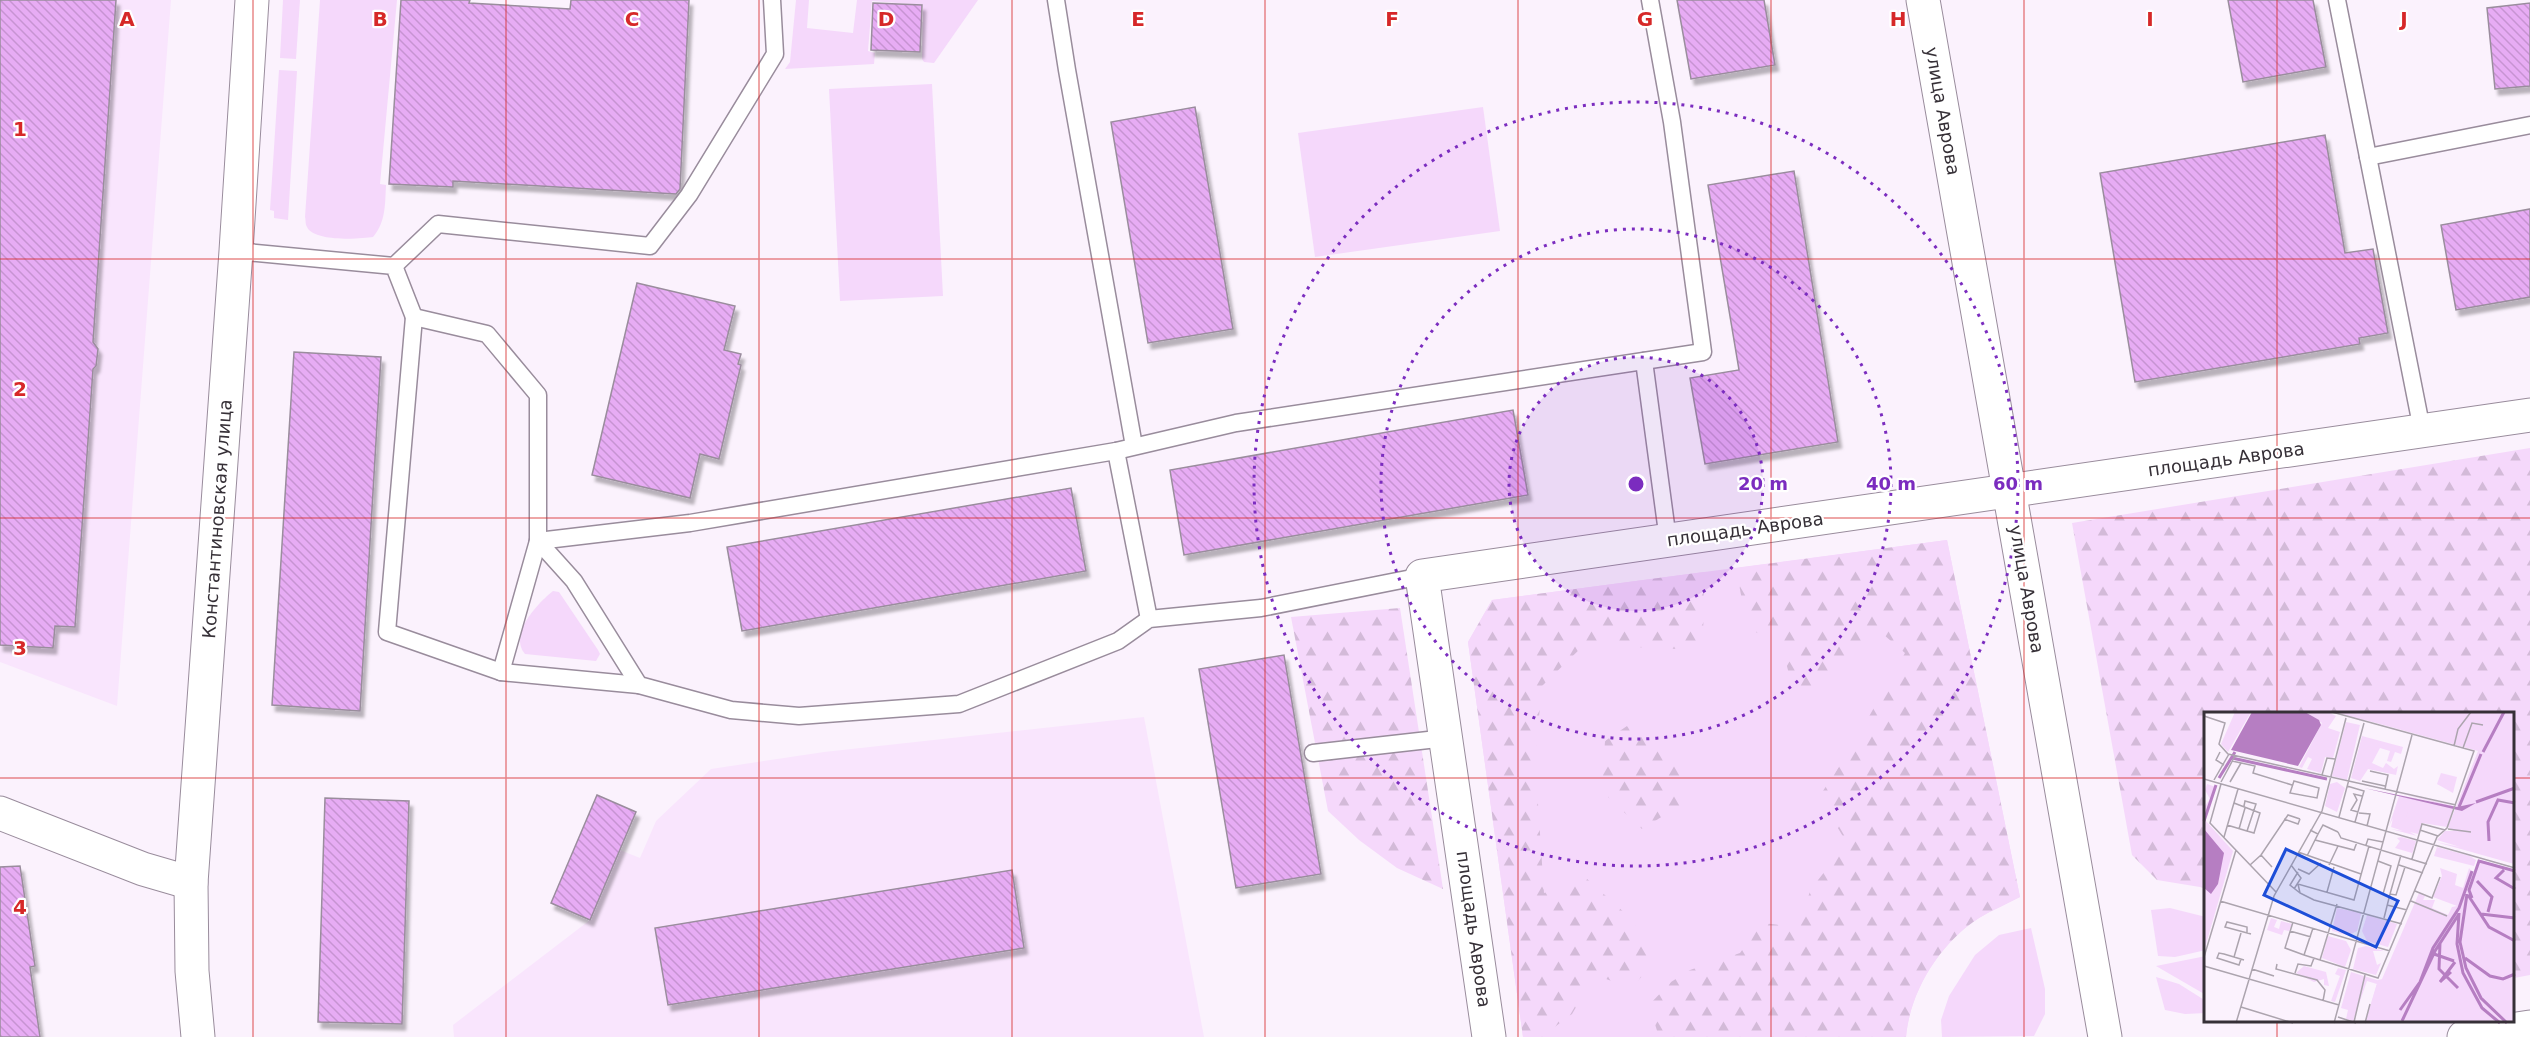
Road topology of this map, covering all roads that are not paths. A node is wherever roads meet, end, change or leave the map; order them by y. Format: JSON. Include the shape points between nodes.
{"nodes":[{"id":1,"x":252,"y":0,"type":"edge"},
{"id":2,"x":772,"y":0,"type":"edge"},
{"id":3,"x":1056,"y":0,"type":"edge"},
{"id":4,"x":1650,"y":0,"type":"edge"},
{"id":5,"x":1923,"y":0,"type":"edge"},
{"id":6,"x":2337,"y":0,"type":"edge"},
{"id":7,"x":2530,"y":125,"type":"edge"},
{"id":8,"x":2368,"y":157,"type":"junction"},
{"id":9,"x":236,"y":251,"type":"junction"},
{"id":10,"x":394,"y":266,"type":"junction"},
{"id":11,"x":414,"y":317,"type":"junction"},
{"id":12,"x":1644,"y":362,"type":"junction"},
{"id":13,"x":2530,"y":415,"type":"edge"},
{"id":14,"x":2422,"y":430,"type":"junction"},
{"id":15,"x":1134,"y":446,"type":"junction"},
{"id":16,"x":1116,"y":451,"type":"junction"},
{"id":17,"x":2009,"y":490,"type":"junction"},
{"id":18,"x":1668,"y":540,"type":"junction"},
{"id":19,"x":538,"y":541,"type":"junction"},
{"id":20,"x":1422,"y":576,"type":"junction"},
{"id":21,"x":1149,"y":619,"type":"junction"},
{"id":22,"x":501,"y":672,"type":"junction"},
{"id":23,"x":639,"y":685,"type":"junction"},
{"id":24,"x":1446,"y":738,"type":"junction"},
{"id":25,"x":1313,"y":753,"type":"dead end"},
{"id":26,"x":0,"y":813,"type":"edge"},
{"id":27,"x":191,"y":883,"type":"junction"},
{"id":28,"x":2530,"y":1027,"type":"edge"},
{"id":29,"x":198,"y":1037,"type":"edge"},
{"id":30,"x":1489,"y":1037,"type":"edge"},
{"id":31,"x":2105,"y":1037,"type":"edge"},
{"id":32,"x":2464,"y":1037,"type":"edge"}],
"edges":[{"from":1,"to":9,"type":"street","name":"Константиновская улица"},
{"from":2,"to":10,"type":"lane","via":[[775,54],[689,195],[650,246],[438,224]]},
{"from":3,"to":15,"type":"lane"},
{"from":4,"to":12,"type":"lane","via":[[1672,122],[1703,352]]},
{"from":5,"to":17,"type":"street","name":"улица Аврова"},
{"from":6,"to":8,"type":"lane"},
{"from":7,"to":8,"type":"lane"},
{"from":8,"to":14,"type":"lane"},
{"from":9,"to":10,"type":"lane"},
{"from":9,"to":27,"type":"street","name":"Константиновская улица"},
{"from":10,"to":11,"type":"lane"},
{"from":11,"to":19,"type":"lane","via":[[487,334],[538,395]]},
{"from":11,"to":22,"type":"lane","via":[[387,632]]},
{"from":12,"to":15,"type":"lane","via":[[1236,423]]},
{"from":12,"to":18,"type":"lane"},
{"from":13,"to":14,"type":"street","name":"площадь Аврова"},
{"from":14,"to":17,"type":"street","name":"площадь Аврова"},
{"from":15,"to":16,"type":"lane"},
{"from":16,"to":19,"type":"lane","via":[[690,523]]},
{"from":16,"to":21,"type":"lane"},
{"from":17,"to":18,"type":"street","name":"площадь Аврова"},
{"from":17,"to":31,"type":"street","name":"улица Аврова"},
{"from":18,"to":20,"type":"street","name":"площадь Аврова"},
{"from":19,"to":22,"type":"lane"},
{"from":19,"to":23,"type":"lane","via":[[574,581]]},
{"from":20,"to":21,"type":"lane","via":[[1262,608]]},
{"from":20,"to":24,"type":"street","name":"площадь Аврова"},
{"from":21,"to":23,"type":"lane","via":[[1118,641],[959,704],[799,716],[731,710]]},
{"from":22,"to":23,"type":"lane"},
{"from":24,"to":25,"type":"lane"},
{"from":24,"to":30,"type":"street","name":"площадь Аврова"},
{"from":26,"to":27,"type":"street","via":[[143,869]]},
{"from":27,"to":29,"type":"street","name":"Константиновская улица"},
{"from":28,"to":32,"type":"street"}]}
